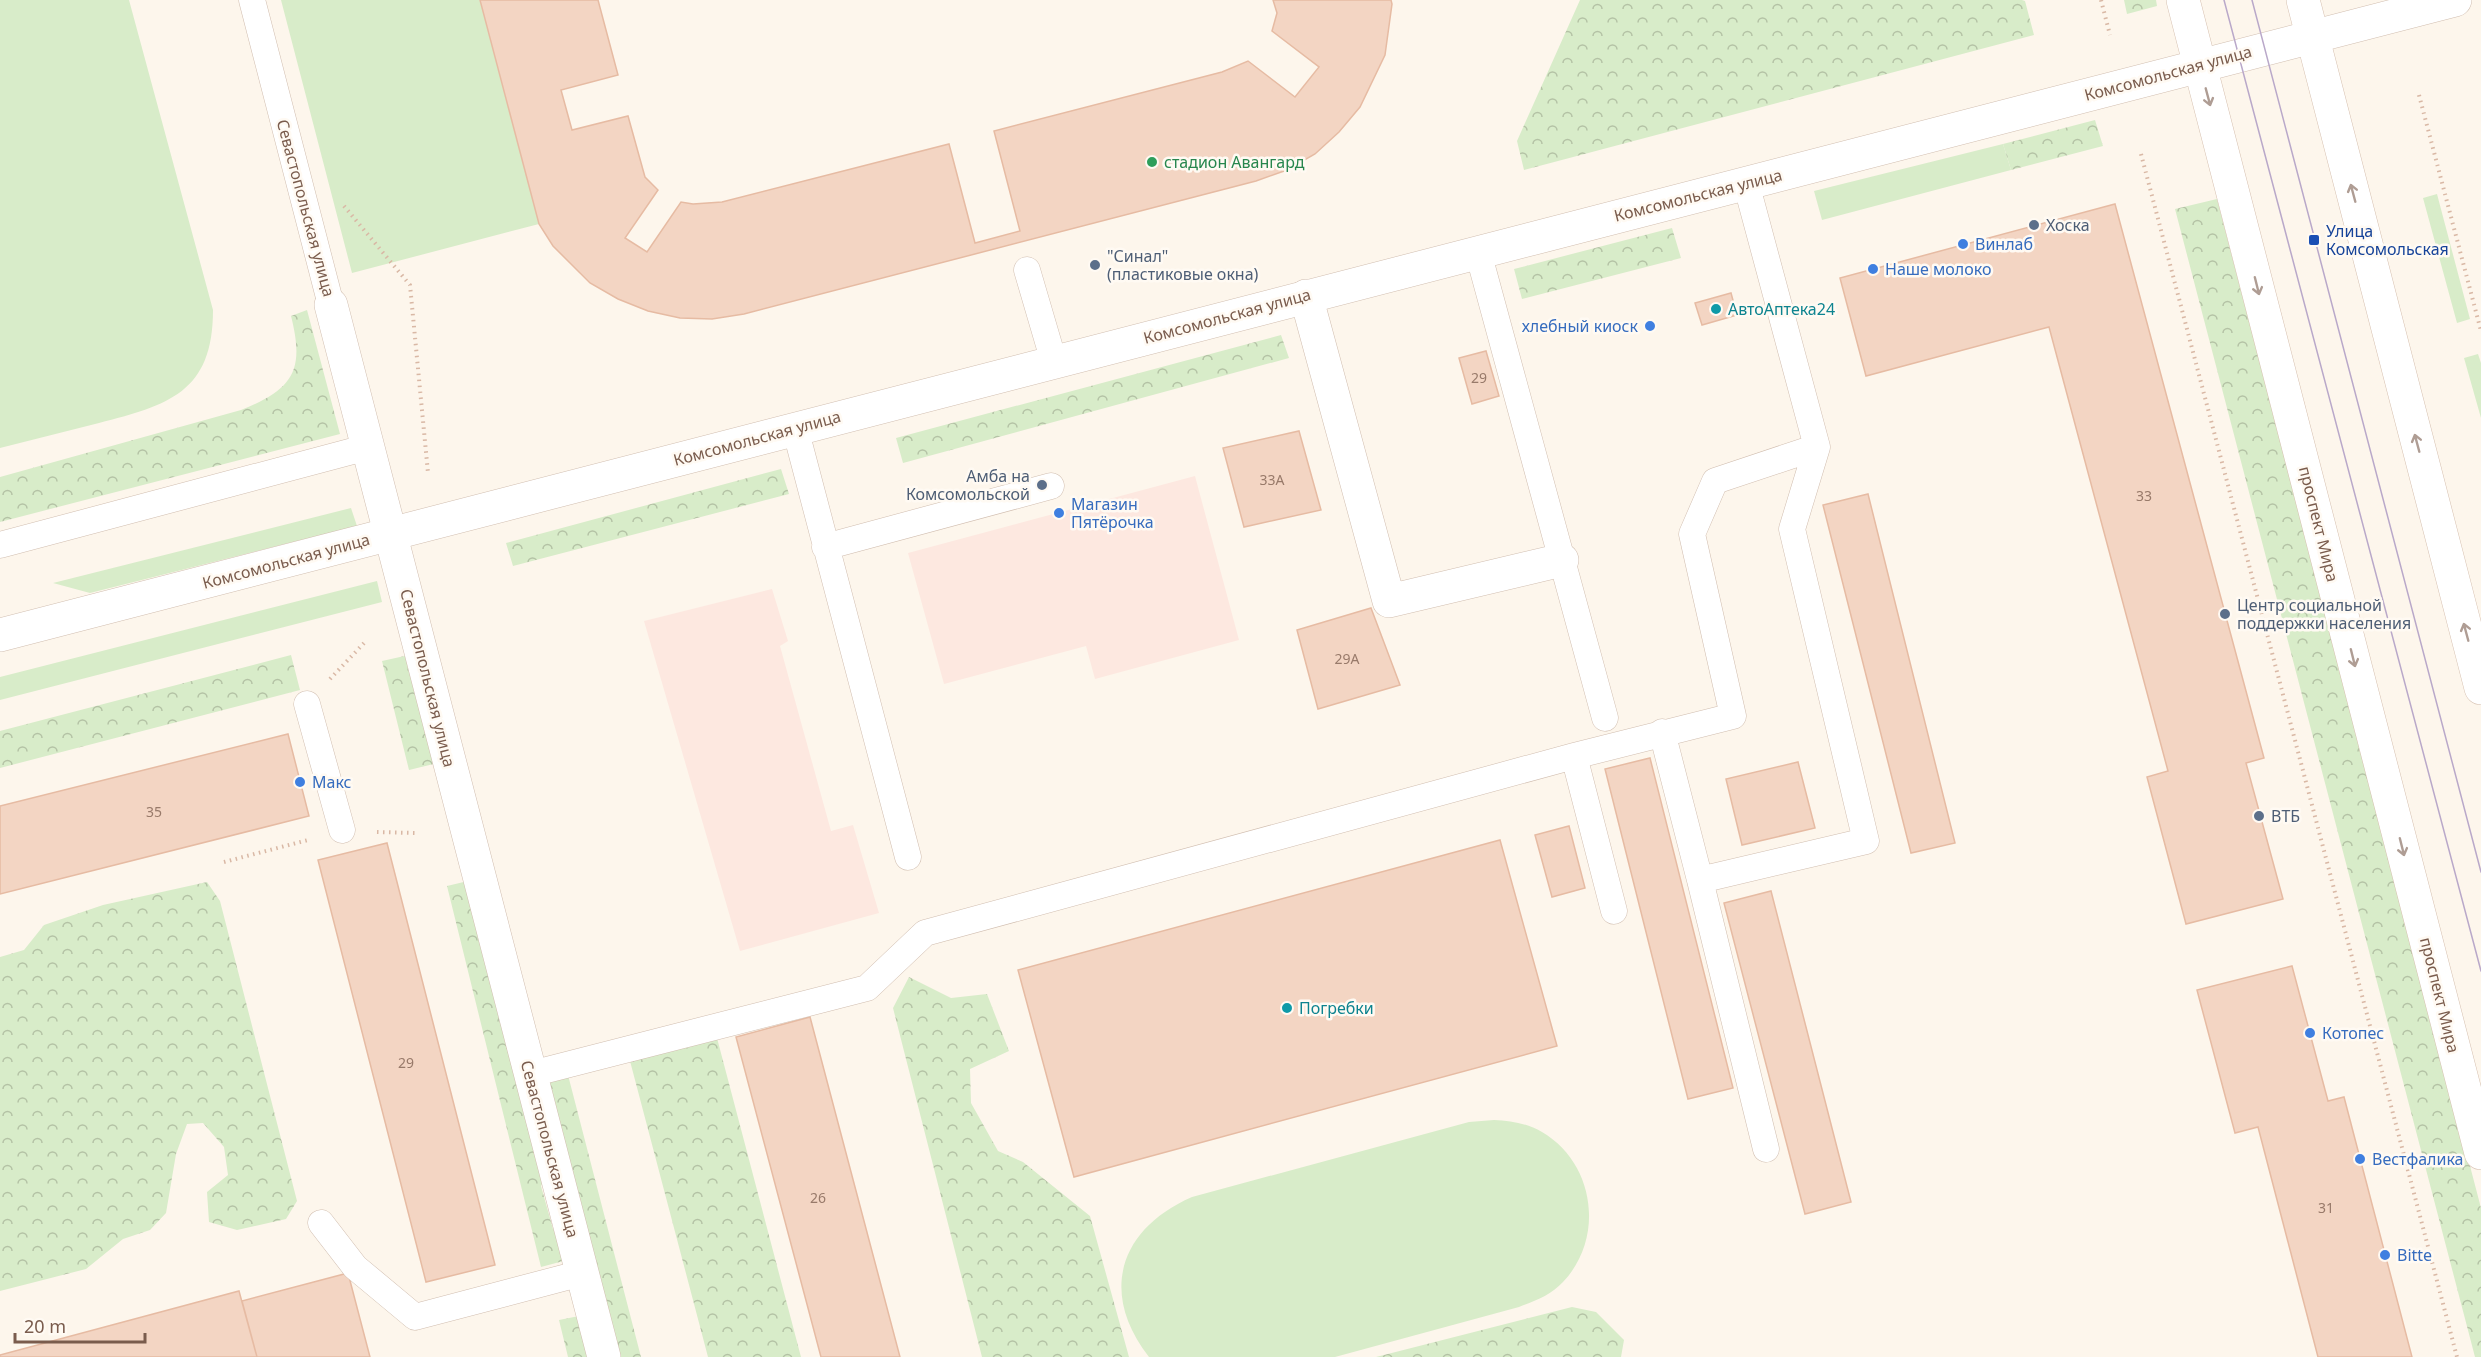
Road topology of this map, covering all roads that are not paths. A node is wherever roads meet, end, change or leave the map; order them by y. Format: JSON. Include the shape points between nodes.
{"nodes":[{"id":1,"x":252,"y":0,"type":"edge"},
{"id":2,"x":2183,"y":0,"type":"edge"},
{"id":3,"x":2303,"y":0,"type":"edge"},
{"id":4,"x":2455,"y":0,"type":"edge"},
{"id":5,"x":2312,"y":36,"type":"junction"},
{"id":6,"x":2200,"y":65,"type":"junction"},
{"id":7,"x":1746,"y":183,"type":"junction"},
{"id":8,"x":1478,"y":252,"type":"junction"},
{"id":9,"x":1027,"y":270,"type":"dead end"},
{"id":10,"x":1306,"y":296,"type":"junction"},
{"id":11,"x":331,"y":305,"type":"joint"},
{"id":12,"x":1054,"y":362,"type":"junction"},
{"id":13,"x":795,"y":429,"type":"junction"},
{"id":14,"x":368,"y":447,"type":"junction"},
{"id":15,"x":1817,"y":447,"type":"junction"},
{"id":16,"x":1051,"y":486,"type":"dead end"},
{"id":17,"x":391,"y":534,"type":"junction"},
{"id":18,"x":0,"y":545,"type":"edge"},
{"id":19,"x":825,"y":547,"type":"junction"},
{"id":20,"x":1562,"y":560,"type":"junction"},
{"id":21,"x":0,"y":635,"type":"edge"},
{"id":22,"x":2481,"y":688,"type":"edge"},
{"id":23,"x":307,"y":704,"type":"road end"},
{"id":24,"x":1605,"y":718,"type":"dead end"},
{"id":25,"x":1662,"y":732,"type":"junction"},
{"id":26,"x":1574,"y":756,"type":"junction"},
{"id":27,"x":342,"y":830,"type":"road end"},
{"id":28,"x":908,"y":857,"type":"dead end"},
{"id":29,"x":1700,"y":879,"type":"junction"},
{"id":30,"x":1614,"y":911,"type":"dead end"},
{"id":31,"x":531,"y":1074,"type":"junction"},
{"id":32,"x":1767,"y":1149,"type":"dead end"},
{"id":33,"x":2481,"y":1153,"type":"edge"},
{"id":34,"x":321,"y":1223,"type":"dead end"},
{"id":35,"x":582,"y":1273,"type":"junction"},
{"id":36,"x":604,"y":1357,"type":"edge"}],
"edges":[{"from":1,"to":11,"type":"lane","name":"Севастопольская улица"},
{"from":2,"to":6,"type":"street","name":"проспект Мира"},
{"from":3,"to":5,"type":"street"},
{"from":4,"to":5,"type":"street","name":"Комсомольская улица"},
{"from":5,"to":6,"type":"street","name":"Комсомольская улица"},
{"from":22,"to":5,"type":"street","one_way":true},
{"from":6,"to":7,"type":"street","name":"Комсомольская улица"},
{"from":6,"to":33,"type":"street","name":"проспект Мира","one_way":true},
{"from":7,"to":8,"type":"street","name":"Комсомольская улица"},
{"from":7,"to":15,"type":"lane"},
{"from":8,"to":10,"type":"street","name":"Комсомольская улица"},
{"from":8,"to":20,"type":"lane"},
{"from":9,"to":12,"type":"lane"},
{"from":10,"to":12,"type":"street","name":"Комсомольская улица"},
{"from":10,"to":20,"type":"street","via":[[1389,601]]},
{"from":11,"to":14,"type":"street","name":"Севастопольская улица"},
{"from":12,"to":13,"type":"street","name":"Комсомольская улица"},
{"from":13,"to":17,"type":"street","name":"Комсомольская улица"},
{"from":13,"to":19,"type":"lane"},
{"from":14,"to":17,"type":"street","name":"Севастопольская улица"},
{"from":14,"to":18,"type":"lane"},
{"from":15,"to":25,"type":"lane","via":[[1715,481],[1692,534],[1733,716]]},
{"from":15,"to":29,"type":"lane","via":[[1792,529],[1866,841]]},
{"from":16,"to":19,"type":"lane"},
{"from":17,"to":21,"type":"street","name":"Комсомольская улица"},
{"from":17,"to":31,"type":"street","name":"Севастопольская улица"},
{"from":19,"to":28,"type":"lane"},
{"from":20,"to":24,"type":"lane"},
{"from":23,"to":27,"type":"lane"},
{"from":25,"to":26,"type":"lane"},
{"from":25,"to":29,"type":"lane"},
{"from":26,"to":30,"type":"lane"},
{"from":26,"to":31,"type":"lane","via":[[925,933],[867,988]]},
{"from":29,"to":32,"type":"lane"},
{"from":31,"to":35,"type":"street","name":"Севастопольская улица"},
{"from":34,"to":35,"type":"lane","via":[[354,1268],[416,1317]]},
{"from":35,"to":36,"type":"street","name":"Севастопольская улица"}]}
